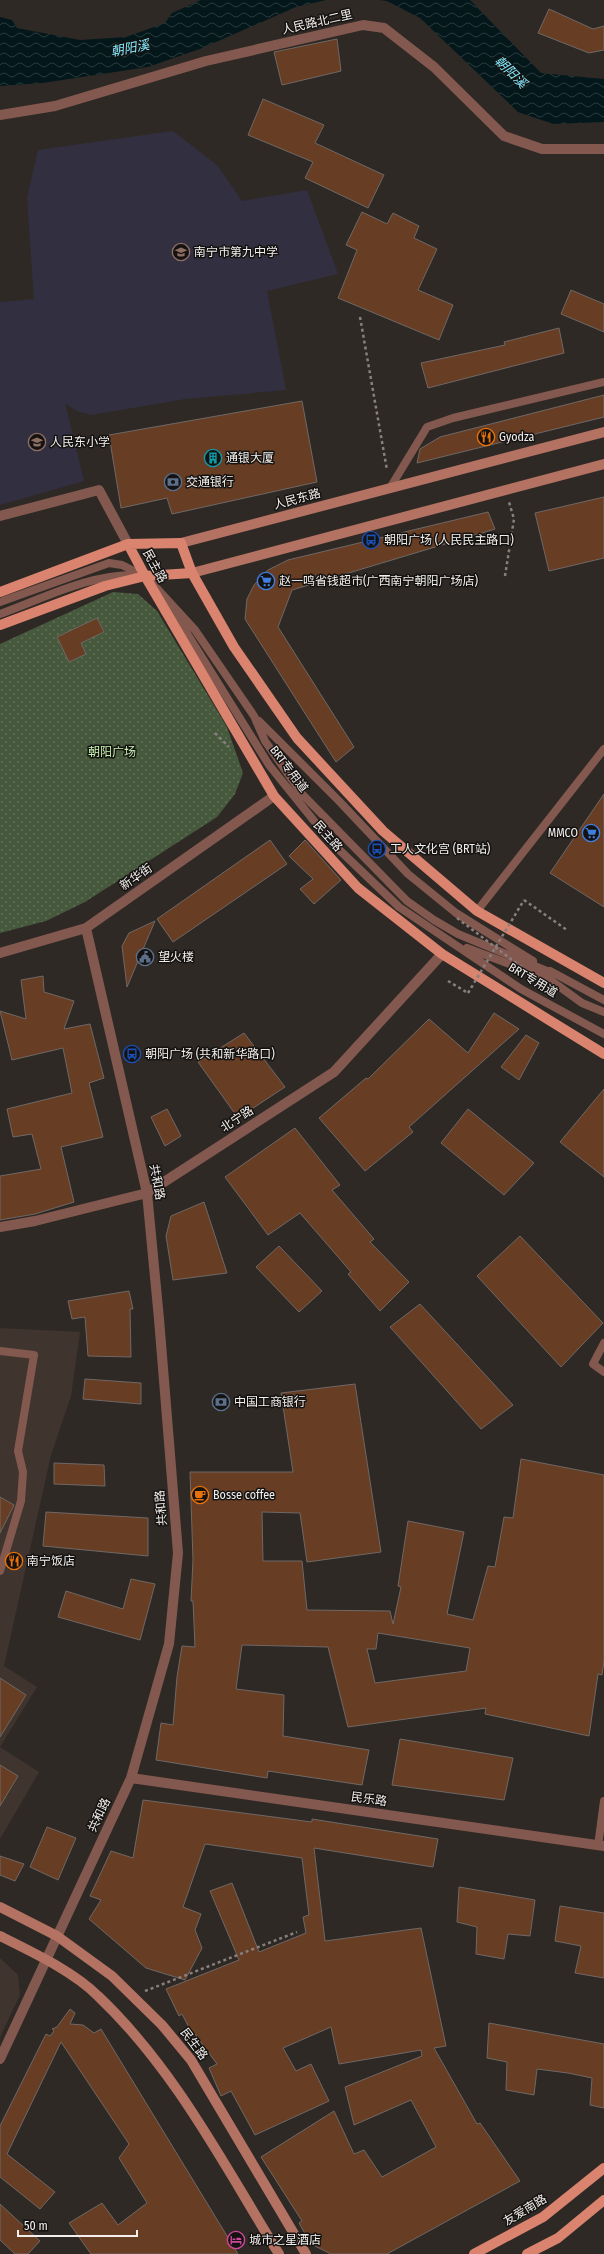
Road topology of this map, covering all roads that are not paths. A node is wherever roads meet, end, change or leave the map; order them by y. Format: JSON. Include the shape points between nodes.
{"nodes":[{"id":1,"x":0,"y":114,"type":"edge"},
{"id":2,"x":604,"y":149,"type":"edge"},
{"id":3,"x":604,"y":382,"type":"edge"},
{"id":4,"x":604,"y":432,"type":"edge"},
{"id":5,"x":604,"y":464,"type":"edge"},
{"id":6,"x":390,"y":488,"type":"junction"},
{"id":7,"x":0,"y":516,"type":"edge"},
{"id":8,"x":181,"y":543,"type":"junction"},
{"id":9,"x":128,"y":544,"type":"junction"},
{"id":10,"x":192,"y":573,"type":"junction"},
{"id":11,"x":145,"y":576,"type":"junction"},
{"id":12,"x":0,"y":592,"type":"edge"},
{"id":13,"x":0,"y":602,"type":"edge"},
{"id":14,"x":0,"y":614,"type":"edge"},
{"id":15,"x":0,"y":625,"type":"edge"},
{"id":16,"x":254,"y":716,"type":"junction"},
{"id":17,"x":604,"y":749,"type":"edge"},
{"id":18,"x":274,"y":796,"type":"junction"},
{"id":19,"x":477,"y":911,"type":"junction"},
{"id":20,"x":86,"y":928,"type":"junction"},
{"id":21,"x":452,"y":942,"type":"junction"},
{"id":22,"x":0,"y":953,"type":"edge"},
{"id":23,"x":442,"y":954,"type":"junction"},
{"id":24,"x":554,"y":974,"type":"junction"},
{"id":25,"x":604,"y":983,"type":"edge"},
{"id":26,"x":604,"y":1000,"type":"edge"},
{"id":27,"x":604,"y":1012,"type":"edge"},
{"id":28,"x":604,"y":1034,"type":"edge"},
{"id":29,"x":604,"y":1054,"type":"edge"},
{"id":30,"x":147,"y":1193,"type":"junction"},
{"id":31,"x":0,"y":1227,"type":"edge"},
{"id":32,"x":604,"y":1343,"type":"edge"},
{"id":33,"x":0,"y":1351,"type":"edge"},
{"id":34,"x":604,"y":1372,"type":"edge"},
{"id":35,"x":0,"y":1571,"type":"edge"},
{"id":36,"x":131,"y":1778,"type":"junction"},
{"id":37,"x":604,"y":1801,"type":"edge"},
{"id":38,"x":601,"y":1846,"type":"edge"},
{"id":39,"x":0,"y":1907,"type":"edge"},
{"id":40,"x":0,"y":1936,"type":"edge"},
{"id":41,"x":57,"y":1936,"type":"junction"},
{"id":42,"x":47,"y":1959,"type":"junction"},
{"id":43,"x":0,"y":2059,"type":"edge"},
{"id":44,"x":604,"y":2168,"type":"edge"},
{"id":45,"x":604,"y":2200,"type":"edge"},
{"id":46,"x":279,"y":2254,"type":"edge"},
{"id":47,"x":306,"y":2254,"type":"edge"},
{"id":48,"x":474,"y":2254,"type":"edge"},
{"id":49,"x":527,"y":2254,"type":"edge"}],
"edges":[{"from":1,"to":2,"type":"street","name":"人民路北二里","via":[[55,106],[206,61],[363,25],[384,28],[434,67],[504,136],[542,149]]},
{"from":3,"to":6,"type":"lane","via":[[453,418],[427,428]]},
{"from":4,"to":6,"type":"main road","name":"人民东路"},
{"from":5,"to":10,"type":"main road"},
{"from":6,"to":8,"type":"main road","name":"人民东路"},
{"from":7,"to":9,"type":"street","via":[[99,490]]},
{"from":8,"to":9,"type":"main road","name":"人民东路"},
{"from":8,"to":10,"type":"main road"},
{"from":9,"to":11,"type":"main road","name":"民主路"},
{"from":9,"to":12,"type":"main road","name":"人民东路"},
{"from":10,"to":11,"type":"main road"},
{"from":10,"to":19,"type":"main road","via":[[234,647],[297,738],[383,831]]},
{"from":11,"to":13,"type":"lane","name":"BRT专用道","via":[[122,565],[109,563]]},
{"from":11,"to":14,"type":"lane","via":[[119,574],[89,581]]},
{"from":11,"to":15,"type":"main road","via":[[105,586]]},
{"from":11,"to":16,"type":"lane","name":"BRT专用道","via":[[195,630]]},
{"from":11,"to":18,"type":"main road","name":"民主路"},
{"from":11,"to":21,"type":"lane","name":"BRT专用道","via":[[181,624],[269,765],[331,842],[399,907]]},
{"from":16,"to":24,"type":"lane","name":"BRT专用道","via":[[408,874],[456,912]]},
{"from":16,"to":24,"type":"lane","name":"BRT专用道","via":[[265,741],[302,794],[407,901],[458,934]]},
{"from":17,"to":19,"type":"lane"},
{"from":18,"to":20,"type":"street","name":"新华街"},
{"from":18,"to":23,"type":"main road","name":"民主路","via":[[358,888]]},
{"from":19,"to":25,"type":"main road"},
{"from":20,"to":22,"type":"street","name":"新华街"},
{"from":20,"to":30,"type":"street","name":"共和路"},
{"from":21,"to":27,"type":"lane","name":"BRT专用道","via":[[549,979],[582,1003]]},
{"from":21,"to":28,"type":"lane","name":"BRT专用道","via":[[520,989]]},
{"from":23,"to":29,"type":"main road","name":"民主路"},
{"from":23,"to":30,"type":"street","name":"北宁路","via":[[334,1072]]},
{"from":24,"to":26,"type":"lane","name":"BRT专用道"},
{"from":30,"to":31,"type":"street","name":"北宁路","via":[[35,1221]]},
{"from":30,"to":36,"type":"street","name":"共和路","via":[[178,1553],[169,1644]]},
{"from":32,"to":34,"type":"lane","via":[[593,1364]]},
{"from":33,"to":35,"type":"lane","via":[[34,1355],[18,1452],[23,1472],[21,1501]]},
{"from":36,"to":38,"type":"street","name":"民乐路"},
{"from":36,"to":41,"type":"street","name":"共和路"},
{"from":37,"to":38,"type":"lane"},
{"from":39,"to":41,"type":"main road","name":"民生路"},
{"from":40,"to":42,"type":"main road"},
{"from":41,"to":42,"type":"street","name":"共和路"},
{"from":41,"to":47,"type":"main road","name":"民生路","via":[[112,1976],[134,1996],[192,2060]]},
{"from":42,"to":43,"type":"street","name":"共和路"},
{"from":42,"to":46,"type":"main road","via":[[98,1995],[169,2076]]},
{"from":44,"to":48,"type":"main road","name":"友爱南路","via":[[544,2217]]},
{"from":45,"to":49,"type":"main road","via":[[558,2238]]}]}
